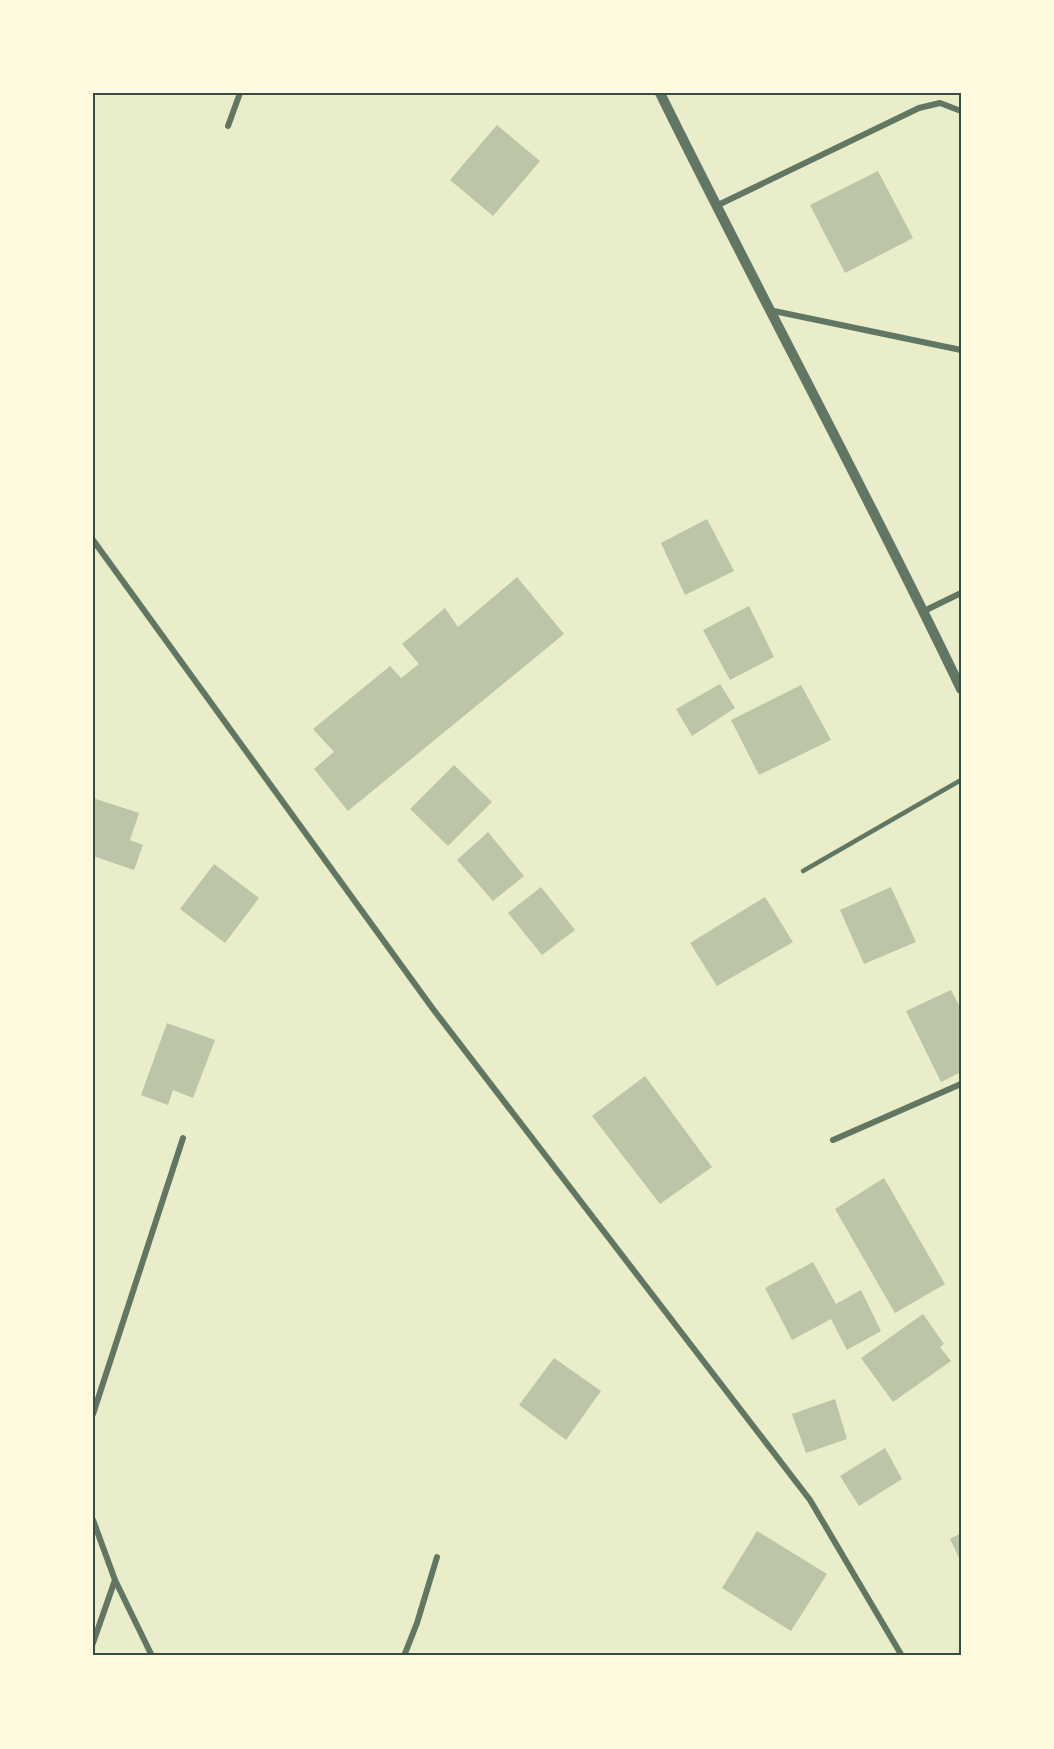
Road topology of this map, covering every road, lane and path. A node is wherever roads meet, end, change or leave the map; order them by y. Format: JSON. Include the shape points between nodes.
{"nodes":[{"id":1,"x":240,"y":93,"type":"edge"},
{"id":2,"x":660,"y":93,"type":"edge"},
{"id":3,"x":961,"y":111,"type":"edge"},
{"id":4,"x":228,"y":126,"type":"dead end"},
{"id":5,"x":716,"y":206,"type":"junction"},
{"id":6,"x":769,"y":309,"type":"junction"},
{"id":7,"x":961,"y":350,"type":"edge"},
{"id":8,"x":93,"y":540,"type":"edge"},
{"id":9,"x":961,"y":593,"type":"edge"},
{"id":10,"x":924,"y":611,"type":"junction"},
{"id":11,"x":961,"y":689,"type":"edge"},
{"id":12,"x":961,"y":780,"type":"edge"},
{"id":13,"x":803,"y":871,"type":"dead end"},
{"id":14,"x":961,"y":1084,"type":"edge"},
{"id":15,"x":183,"y":1138,"type":"dead end"},
{"id":16,"x":833,"y":1140,"type":"dead end"},
{"id":17,"x":93,"y":1413,"type":"edge"},
{"id":18,"x":93,"y":1520,"type":"edge"},
{"id":19,"x":437,"y":1557,"type":"dead end"},
{"id":20,"x":115,"y":1580,"type":"junction"},
{"id":21,"x":93,"y":1643,"type":"edge"},
{"id":22,"x":152,"y":1656,"type":"edge"},
{"id":23,"x":404,"y":1656,"type":"edge"},
{"id":24,"x":902,"y":1656,"type":"edge"}],
"edges":[{"from":1,"to":4,"type":"street"},
{"from":2,"to":5,"type":"street"},
{"from":3,"to":5,"type":"street","via":[[940,103],[919,108]]},
{"from":5,"to":6,"type":"street"},
{"from":6,"to":7,"type":"street"},
{"from":6,"to":10,"type":"street"},
{"from":8,"to":24,"type":"street","via":[[433,1009],[810,1500]]},
{"from":9,"to":10,"type":"street"},
{"from":10,"to":11,"type":"street"},
{"from":12,"to":13,"type":"lane"},
{"from":14,"to":16,"type":"street"},
{"from":15,"to":17,"type":"street"},
{"from":18,"to":20,"type":"street"},
{"from":19,"to":23,"type":"street"},
{"from":20,"to":21,"type":"street"},
{"from":20,"to":22,"type":"street"}]}
